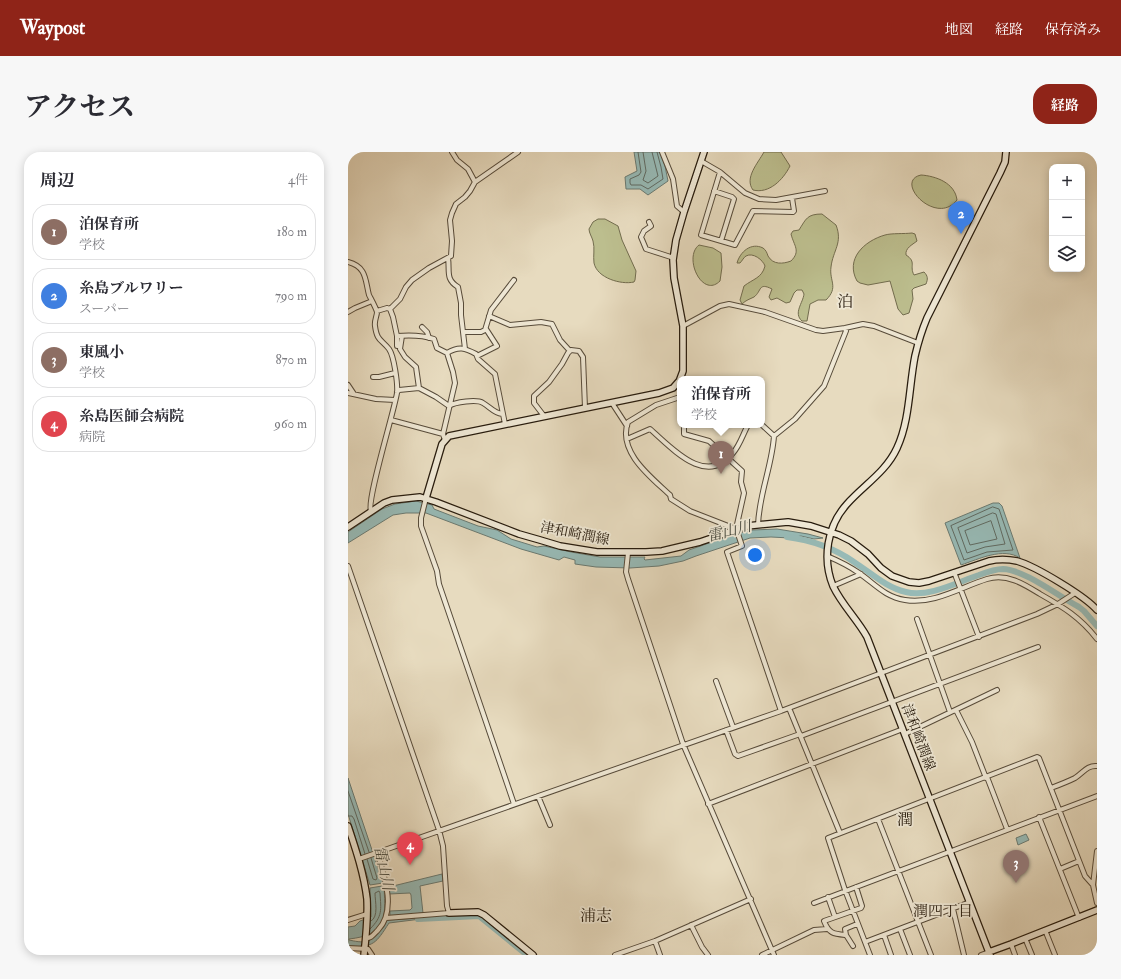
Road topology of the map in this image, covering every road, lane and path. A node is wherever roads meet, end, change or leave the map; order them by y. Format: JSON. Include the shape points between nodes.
{"nodes":[{"id":1,"x":452,"y":152,"type":"edge"},
{"id":2,"x":518,"y":152,"type":"edge"},
{"id":3,"x":662,"y":152,"type":"edge"},
{"id":4,"x":704,"y":152,"type":"edge"},
{"id":5,"x":1006,"y":152,"type":"edge"},
{"id":6,"x":701,"y":161,"type":"junction"},
{"id":7,"x":720,"y":172,"type":"junction"},
{"id":8,"x":475,"y":182,"type":"junction"},
{"id":9,"x":714,"y":191,"type":"junction"},
{"id":10,"x":825,"y":191,"type":"dead end"},
{"id":11,"x":792,"y":198,"type":"junction"},
{"id":12,"x":684,"y":212,"type":"junction"},
{"id":13,"x":649,"y":222,"type":"dead end"},
{"id":14,"x":721,"y":241,"type":"junction"},
{"id":15,"x":448,"y":258,"type":"junction"},
{"id":16,"x":674,"y":258,"type":"junction"},
{"id":17,"x":348,"y":262,"type":"edge"},
{"id":18,"x":514,"y":280,"type":"dead end"},
{"id":19,"x":372,"y":301,"type":"junction"},
{"id":20,"x":390,"y":309,"type":"junction"},
{"id":21,"x":348,"y":312,"type":"edge"},
{"id":22,"x":377,"y":312,"type":"junction"},
{"id":23,"x":489,"y":316,"type":"junction"},
{"id":24,"x":683,"y":326,"type":"junction"},
{"id":25,"x":422,"y":327,"type":"dead end"},
{"id":26,"x":845,"y":328,"type":"junction"},
{"id":27,"x":486,"y":329,"type":"junction"},
{"id":28,"x":463,"y":332,"type":"junction"},
{"id":29,"x":397,"y":336,"type":"junction"},
{"id":30,"x":402,"y":336,"type":"junction"},
{"id":31,"x":429,"y":338,"type":"junction"},
{"id":32,"x":918,"y":343,"type":"junction"},
{"id":33,"x":399,"y":346,"type":"junction"},
{"id":34,"x":465,"y":348,"type":"junction"},
{"id":35,"x":389,"y":350,"type":"junction"},
{"id":36,"x":570,"y":351,"type":"junction"},
{"id":37,"x":447,"y":353,"type":"junction"},
{"id":38,"x":477,"y":356,"type":"junction"},
{"id":39,"x":395,"y":373,"type":"junction"},
{"id":40,"x":681,"y":376,"type":"edge"},
{"id":41,"x":373,"y":377,"type":"dead end"},
{"id":42,"x":677,"y":383,"type":"edge"},
{"id":43,"x":348,"y":385,"type":"edge"},
{"id":44,"x":419,"y":388,"type":"junction"},
{"id":45,"x":397,"y":392,"type":"junction"},
{"id":46,"x":348,"y":393,"type":"edge"},
{"id":47,"x":354,"y":394,"type":"junction"},
{"id":48,"x":677,"y":398,"type":"edge"},
{"id":49,"x":395,"y":400,"type":"junction"},
{"id":50,"x":612,"y":403,"type":"junction"},
{"id":51,"x":449,"y":406,"type":"junction"},
{"id":52,"x":585,"y":408,"type":"junction"},
{"id":53,"x":502,"y":414,"type":"junction"},
{"id":54,"x":544,"y":416,"type":"junction"},
{"id":55,"x":391,"y":420,"type":"junction"},
{"id":56,"x":505,"y":424,"type":"junction"},
{"id":57,"x":627,"y":426,"type":"junction"},
{"id":58,"x":684,"y":428,"type":"edge"},
{"id":59,"x":746,"y":428,"type":"edge"},
{"id":60,"x":765,"y":428,"type":"edge"},
{"id":61,"x":774,"y":436,"type":"junction"},
{"id":62,"x":444,"y":437,"type":"junction"},
{"id":63,"x":627,"y":439,"type":"junction"},
{"id":64,"x":728,"y":458,"type":"junction"},
{"id":65,"x":425,"y":499,"type":"junction"},
{"id":66,"x":371,"y":511,"type":"junction"},
{"id":67,"x":758,"y":525,"type":"junction"},
{"id":68,"x":348,"y":527,"type":"edge"},
{"id":69,"x":736,"y":530,"type":"junction"},
{"id":70,"x":830,"y":536,"type":"junction"},
{"id":71,"x":628,"y":554,"type":"junction"},
{"id":72,"x":827,"y":554,"type":"junction"},
{"id":73,"x":348,"y":566,"type":"edge"},
{"id":74,"x":954,"y":572,"type":"junction"},
{"id":75,"x":861,"y":574,"type":"junction"},
{"id":76,"x":833,"y":586,"type":"junction"},
{"id":77,"x":961,"y":590,"type":"junction"},
{"id":78,"x":1075,"y":593,"type":"junction"},
{"id":79,"x":1058,"y":604,"type":"junction"},
{"id":80,"x":1095,"y":604,"type":"edge"},
{"id":81,"x":1097,"y":610,"type":"edge"},
{"id":82,"x":917,"y":619,"type":"dead end"},
{"id":83,"x":979,"y":637,"type":"junction"},
{"id":84,"x":1097,"y":639,"type":"edge"},
{"id":85,"x":1038,"y":647,"type":"dead end"},
{"id":86,"x":930,"y":655,"type":"junction"},
{"id":87,"x":881,"y":673,"type":"junction"},
{"id":88,"x":716,"y":681,"type":"dead end"},
{"id":89,"x":940,"y":683,"type":"junction"},
{"id":90,"x":997,"y":690,"type":"dead end"},
{"id":91,"x":892,"y":701,"type":"junction"},
{"id":92,"x":789,"y":708,"type":"junction"},
{"id":93,"x":956,"y":710,"type":"junction"},
{"id":94,"x":781,"y":711,"type":"junction"},
{"id":95,"x":950,"y":712,"type":"junction"},
{"id":96,"x":733,"y":728,"type":"junction"},
{"id":97,"x":726,"y":730,"type":"junction"},
{"id":98,"x":904,"y":731,"type":"junction"},
{"id":99,"x":801,"y":735,"type":"junction"},
{"id":100,"x":683,"y":744,"type":"junction"},
{"id":101,"x":812,"y":763,"type":"junction"},
{"id":102,"x":1097,"y":766,"type":"edge"},
{"id":103,"x":986,"y":777,"type":"junction"},
{"id":104,"x":1051,"y":788,"type":"junction"},
{"id":105,"x":538,"y":796,"type":"junction"},
{"id":106,"x":1097,"y":796,"type":"edge"},
{"id":107,"x":930,"y":799,"type":"junction"},
{"id":108,"x":514,"y":804,"type":"junction"},
{"id":109,"x":708,"y":804,"type":"junction"},
{"id":110,"x":1059,"y":810,"type":"junction"},
{"id":111,"x":1039,"y":817,"type":"junction"},
{"id":112,"x":878,"y":819,"type":"junction"},
{"id":113,"x":550,"y":825,"type":"dead end"},
{"id":114,"x":348,"y":826,"type":"edge"},
{"id":115,"x":1007,"y":829,"type":"junction"},
{"id":116,"x":439,"y":830,"type":"junction"},
{"id":117,"x":840,"y":832,"type":"junction"},
{"id":118,"x":950,"y":851,"type":"junction"},
{"id":119,"x":1097,"y":851,"type":"edge"},
{"id":120,"x":377,"y":852,"type":"junction"},
{"id":121,"x":359,"y":859,"type":"junction"},
{"id":122,"x":1079,"y":861,"type":"junction"},
{"id":123,"x":1060,"y":869,"type":"junction"},
{"id":124,"x":898,"y":870,"type":"junction"},
{"id":125,"x":1093,"y":885,"type":"junction"},
{"id":126,"x":856,"y":887,"type":"junction"},
{"id":127,"x":845,"y":890,"type":"junction"},
{"id":128,"x":828,"y":897,"type":"junction"},
{"id":129,"x":751,"y":899,"type":"junction"},
{"id":130,"x":970,"y":902,"type":"junction"},
{"id":131,"x":814,"y":903,"type":"dead end"},
{"id":132,"x":1097,"y":903,"type":"edge"},
{"id":133,"x":953,"y":909,"type":"junction"},
{"id":134,"x":1097,"y":910,"type":"edge"},
{"id":135,"x":852,"y":911,"type":"junction"},
{"id":136,"x":449,"y":913,"type":"junction"},
{"id":137,"x":367,"y":914,"type":"junction"},
{"id":138,"x":835,"y":917,"type":"junction"},
{"id":139,"x":386,"y":918,"type":"junction"},
{"id":140,"x":1079,"y":918,"type":"junction"},
{"id":141,"x":348,"y":920,"type":"edge"},
{"id":142,"x":918,"y":922,"type":"junction"},
{"id":143,"x":857,"y":924,"type":"junction"},
{"id":144,"x":691,"y":925,"type":"junction"},
{"id":145,"x":827,"y":929,"type":"junction"},
{"id":146,"x":900,"y":929,"type":"junction"},
{"id":147,"x":1045,"y":930,"type":"junction"},
{"id":148,"x":846,"y":935,"type":"junction"},
{"id":149,"x":884,"y":935,"type":"junction"},
{"id":150,"x":365,"y":938,"type":"junction"},
{"id":151,"x":1026,"y":938,"type":"junction"},
{"id":152,"x":655,"y":941,"type":"junction"},
{"id":153,"x":865,"y":942,"type":"junction"},
{"id":154,"x":1011,"y":944,"type":"junction"},
{"id":155,"x":853,"y":946,"type":"dead end"},
{"id":156,"x":348,"y":948,"type":"edge"},
{"id":157,"x":364,"y":952,"type":"edge"},
{"id":158,"x":773,"y":953,"type":"edge"},
{"id":159,"x":989,"y":953,"type":"edge"},
{"id":160,"x":372,"y":955,"type":"edge"},
{"id":161,"x":533,"y":955,"type":"edge"},
{"id":162,"x":615,"y":955,"type":"edge"},
{"id":163,"x":660,"y":955,"type":"edge"},
{"id":164,"x":708,"y":955,"type":"edge"},
{"id":165,"x":762,"y":955,"type":"edge"},
{"id":166,"x":870,"y":955,"type":"edge"},
{"id":167,"x":891,"y":955,"type":"edge"},
{"id":168,"x":910,"y":955,"type":"edge"},
{"id":169,"x":931,"y":955,"type":"edge"},
{"id":170,"x":964,"y":955,"type":"edge"},
{"id":171,"x":981,"y":955,"type":"edge"},
{"id":172,"x":1015,"y":955,"type":"edge"},
{"id":173,"x":1032,"y":955,"type":"edge"},
{"id":174,"x":1055,"y":955,"type":"edge"}],
"edges":[{"from":1,"to":8,"type":"street","via":[[468,169]]},
{"from":2,"to":8,"type":"street"},
{"from":3,"to":12,"type":"street","via":[[673,179],[677,206]]},
{"from":4,"to":6,"type":"main road"},
{"from":5,"to":32,"type":"main road","via":[[1000,173],[931,309]]},
{"from":6,"to":7,"type":"street"},
{"from":6,"to":12,"type":"main road"},
{"from":7,"to":9,"type":"street"},
{"from":7,"to":11,"type":"street","via":[[753,197],[769,200]]},
{"from":8,"to":15,"type":"street","via":[[465,197],[456,204],[452,213],[452,246],[451,256]]},
{"from":9,"to":14,"type":"street","via":[[734,199]]},
{"from":9,"to":14,"type":"street","via":[[701,235]]},
{"from":10,"to":11,"type":"street"},
{"from":11,"to":14,"type":"street","via":[[794,212],[754,210],[735,245]]},
{"from":12,"to":16,"type":"main road"},
{"from":13,"to":16,"type":"street","via":[[651,226],[644,230],[641,237],[646,249]]},
{"from":15,"to":20,"type":"street","via":[[412,280]]},
{"from":15,"to":28,"type":"street","via":[[451,283],[458,287]]},
{"from":16,"to":24,"type":"main road","via":[[674,278]]},
{"from":17,"to":19,"type":"street","via":[[361,269]]},
{"from":18,"to":23,"type":"street"},
{"from":19,"to":21,"type":"street"},
{"from":19,"to":22,"type":"street"},
{"from":20,"to":22,"type":"street"},
{"from":20,"to":29,"type":"street"},
{"from":22,"to":35,"type":"street","via":[[374,324],[376,334]]},
{"from":23,"to":27,"type":"street"},
{"from":23,"to":36,"type":"street","via":[[510,324],[552,324],[560,340]]},
{"from":24,"to":26,"type":"street","via":[[720,306],[729,304],[765,312],[816,330]]},
{"from":24,"to":40,"type":"main road"},
{"from":25,"to":31,"type":"street"},
{"from":26,"to":32,"type":"street","via":[[868,325]]},
{"from":26,"to":61,"type":"street","via":[[824,386],[795,419]]},
{"from":27,"to":28,"type":"street","via":[[482,332]]},
{"from":27,"to":38,"type":"street","via":[[497,346]]},
{"from":28,"to":34,"type":"street"},
{"from":29,"to":30,"type":"street"},
{"from":29,"to":33,"type":"street"},
{"from":30,"to":31,"type":"street"},
{"from":30,"to":33,"type":"street"},
{"from":31,"to":37,"type":"street","via":[[434,339],[437,348]]},
{"from":32,"to":70,"type":"main road","via":[[905,422],[896,449],[886,466],[840,513]]},
{"from":33,"to":35,"type":"street"},
{"from":33,"to":44,"type":"street","via":[[416,368]]},
{"from":34,"to":37,"type":"street"},
{"from":34,"to":38,"type":"street"},
{"from":35,"to":39,"type":"street"},
{"from":36,"to":52,"type":"street","via":[[578,351],[583,358]]},
{"from":36,"to":54,"type":"street","via":[[549,382],[534,396],[534,403]]},
{"from":37,"to":51,"type":"street","via":[[455,384]]},
{"from":38,"to":53,"type":"street","via":[[495,374]]},
{"from":39,"to":41,"type":"street"},
{"from":39,"to":45,"type":"street"},
{"from":42,"to":50,"type":"main road","via":[[668,391]]},
{"from":43,"to":47,"type":"street"},
{"from":44,"to":45,"type":"street"},
{"from":44,"to":51,"type":"street"},
{"from":45,"to":49,"type":"street"},
{"from":46,"to":47,"type":"street"},
{"from":47,"to":49,"type":"street"},
{"from":48,"to":57,"type":"street","via":[[654,406],[630,421]]},
{"from":49,"to":55,"type":"street"},
{"from":50,"to":52,"type":"main road"},
{"from":50,"to":57,"type":"street"},
{"from":51,"to":53,"type":"street","via":[[479,401],[496,413]]},
{"from":51,"to":62,"type":"street"},
{"from":52,"to":54,"type":"main road"},
{"from":53,"to":56,"type":"street"},
{"from":54,"to":56,"type":"main road"},
{"from":55,"to":62,"type":"street"},
{"from":55,"to":66,"type":"street","via":[[369,508]]},
{"from":56,"to":62,"type":"main road"},
{"from":57,"to":63,"type":"street"},
{"from":58,"to":64,"type":"street","via":[[684,434],[709,441]]},
{"from":59,"to":64,"type":"street","via":[[735,451]]},
{"from":60,"to":61,"type":"street"},
{"from":61,"to":67,"type":"street"},
{"from":62,"to":65,"type":"main road"},
{"from":63,"to":64,"type":"street","via":[[650,429],[692,464],[714,465]]},
{"from":63,"to":69,"type":"street","via":[[638,465],[670,495],[671,499],[690,511]]},
{"from":64,"to":69,"type":"street","via":[[742,471],[744,493]]},
{"from":65,"to":66,"type":"main road","name":"津和崎潤線","via":[[392,500]]},
{"from":65,"to":71,"type":"main road","name":"津和崎潤線","via":[[519,534],[560,546]]},
{"from":65,"to":108,"type":"street","via":[[421,526]]},
{"from":66,"to":68,"type":"main road","name":"津和崎潤線"},
{"from":67,"to":69,"type":"main road","name":"津和崎潤線"},
{"from":67,"to":70,"type":"main road","name":"津和崎潤線","via":[[788,522]]},
{"from":69,"to":71,"type":"main road","name":"津和崎潤線","via":[[675,549]]},
{"from":69,"to":94,"type":"street","via":[[742,546],[727,552]]},
{"from":70,"to":72,"type":"main road","name":"津和崎潤線"},
{"from":70,"to":74,"type":"main road","name":"津和崎潤線","via":[[851,540],[880,568],[909,582],[924,582]]},
{"from":71,"to":100,"type":"street","via":[[628,579]]},
{"from":72,"to":75,"type":"street"},
{"from":72,"to":76,"type":"main road","name":"津和崎潤線"},
{"from":73,"to":116,"type":"street"},
{"from":74,"to":77,"type":"street"},
{"from":74,"to":78,"type":"main road","name":"津和崎潤線","via":[[996,560],[1011,560],[1025,564]]},
{"from":75,"to":76,"type":"street"},
{"from":75,"to":77,"type":"street","via":[[883,592],[904,600],[926,601]]},
{"from":76,"to":87,"type":"main road","name":"津和崎潤線","via":[[863,630]]},
{"from":77,"to":79,"type":"street","via":[[986,579],[1010,579],[1024,584]]},
{"from":77,"to":83,"type":"street"},
{"from":78,"to":79,"type":"street"},
{"from":78,"to":80,"type":"main road","name":"津和崎潤線"},
{"from":79,"to":83,"type":"street"},
{"from":79,"to":84,"type":"street","via":[[1082,621]]},
{"from":80,"to":81,"type":"main road","name":"津和崎潤線"},
{"from":82,"to":86,"type":"street"},
{"from":83,"to":86,"type":"street"},
{"from":85,"to":89,"type":"street"},
{"from":86,"to":87,"type":"street"},
{"from":86,"to":89,"type":"street"},
{"from":87,"to":91,"type":"main road","name":"津和崎潤線"},
{"from":87,"to":92,"type":"street"},
{"from":88,"to":96,"type":"street"},
{"from":89,"to":91,"type":"street"},
{"from":89,"to":95,"type":"street"},
{"from":90,"to":93,"type":"street"},
{"from":91,"to":98,"type":"main road","name":"津和崎潤線"},
{"from":91,"to":99,"type":"street"},
{"from":92,"to":94,"type":"street"},
{"from":92,"to":99,"type":"street"},
{"from":93,"to":95,"type":"street"},
{"from":93,"to":103,"type":"street"},
{"from":94,"to":96,"type":"street"},
{"from":95,"to":98,"type":"street"},
{"from":96,"to":97,"type":"street"},
{"from":97,"to":99,"type":"street","via":[[738,756]]},
{"from":97,"to":100,"type":"street"},
{"from":98,"to":101,"type":"street"},
{"from":98,"to":107,"type":"main road","name":"津和崎潤線"},
{"from":99,"to":101,"type":"street"},
{"from":100,"to":105,"type":"street"},
{"from":100,"to":109,"type":"street"},
{"from":101,"to":109,"type":"street"},
{"from":101,"to":117,"type":"street"},
{"from":102,"to":104,"type":"street","via":[[1084,769],[1065,783]]},
{"from":103,"to":104,"type":"street","via":[[1037,757]]},
{"from":103,"to":107,"type":"street"},
{"from":103,"to":115,"type":"street"},
{"from":104,"to":110,"type":"street"},
{"from":105,"to":108,"type":"street"},
{"from":105,"to":113,"type":"street"},
{"from":106,"to":110,"type":"street"},
{"from":107,"to":112,"type":"street"},
{"from":107,"to":118,"type":"main road","name":"津和崎潤線"},
{"from":108,"to":116,"type":"street"},
{"from":109,"to":129,"type":"street"},
{"from":110,"to":111,"type":"street"},
{"from":110,"to":122,"type":"street"},
{"from":111,"to":115,"type":"street"},
{"from":111,"to":123,"type":"street"},
{"from":112,"to":117,"type":"street"},
{"from":112,"to":124,"type":"street"},
{"from":114,"to":121,"type":"main road"},
{"from":115,"to":118,"type":"street"},
{"from":116,"to":120,"type":"street"},
{"from":116,"to":136,"type":"street","via":[[443,846]]},
{"from":117,"to":127,"type":"street","via":[[828,839]]},
{"from":118,"to":124,"type":"street"},
{"from":118,"to":130,"type":"main road","name":"津和崎潤線"},
{"from":119,"to":125,"type":"street"},
{"from":120,"to":121,"type":"street"},
{"from":120,"to":139,"type":"street","via":[[386,885]]},
{"from":121,"to":137,"type":"main road","via":[[366,890]]},
{"from":122,"to":123,"type":"street"},
{"from":122,"to":125,"type":"street","via":[[1085,876]]},
{"from":123,"to":140,"type":"street"},
{"from":124,"to":126,"type":"street"},
{"from":124,"to":142,"type":"street"},
{"from":125,"to":132,"type":"street"},
{"from":126,"to":127,"type":"street"},
{"from":126,"to":135,"type":"street","via":[[862,906]]},
{"from":127,"to":128,"type":"street"},
{"from":127,"to":135,"type":"street"},
{"from":128,"to":131,"type":"street"},
{"from":128,"to":138,"type":"street"},
{"from":129,"to":144,"type":"street"},
{"from":129,"to":158,"type":"street"},
{"from":130,"to":133,"type":"street"},
{"from":130,"to":159,"type":"main road","name":"津和崎潤線"},
{"from":133,"to":142,"type":"street"},
{"from":133,"to":170,"type":"street"},
{"from":134,"to":140,"type":"main road"},
{"from":135,"to":138,"type":"street"},
{"from":135,"to":143,"type":"street"},
{"from":136,"to":139,"type":"street"},
{"from":136,"to":161,"type":"main road","via":[[478,912]]},
{"from":137,"to":141,"type":"street"},
{"from":137,"to":150,"type":"main road"},
{"from":138,"to":145,"type":"street","via":[[824,921]]},
{"from":139,"to":150,"type":"street","via":[[374,934],[368,939]]},
{"from":140,"to":147,"type":"main road"},
{"from":142,"to":146,"type":"street"},
{"from":142,"to":169,"type":"street"},
{"from":143,"to":148,"type":"street","via":[[845,929]]},
{"from":143,"to":153,"type":"street"},
{"from":144,"to":152,"type":"street"},
{"from":144,"to":164,"type":"street"},
{"from":145,"to":148,"type":"street","via":[[835,934]]},
{"from":145,"to":158,"type":"street","via":[[814,930]]},
{"from":146,"to":149,"type":"street"},
{"from":146,"to":168,"type":"street"},
{"from":147,"to":151,"type":"main road"},
{"from":147,"to":174,"type":"street"},
{"from":148,"to":155,"type":"street"},
{"from":149,"to":153,"type":"street"},
{"from":149,"to":167,"type":"street"},
{"from":150,"to":157,"type":"main road"},
{"from":151,"to":154,"type":"main road"},
{"from":151,"to":173,"type":"street"},
{"from":152,"to":162,"type":"street"},
{"from":152,"to":163,"type":"street"},
{"from":153,"to":166,"type":"street"},
{"from":154,"to":159,"type":"main road"},
{"from":154,"to":172,"type":"street"},
{"from":156,"to":157,"type":"street"},
{"from":157,"to":160,"type":"street","via":[[368,949]]},
{"from":158,"to":165,"type":"street"},
{"from":159,"to":171,"type":"street"}]}
